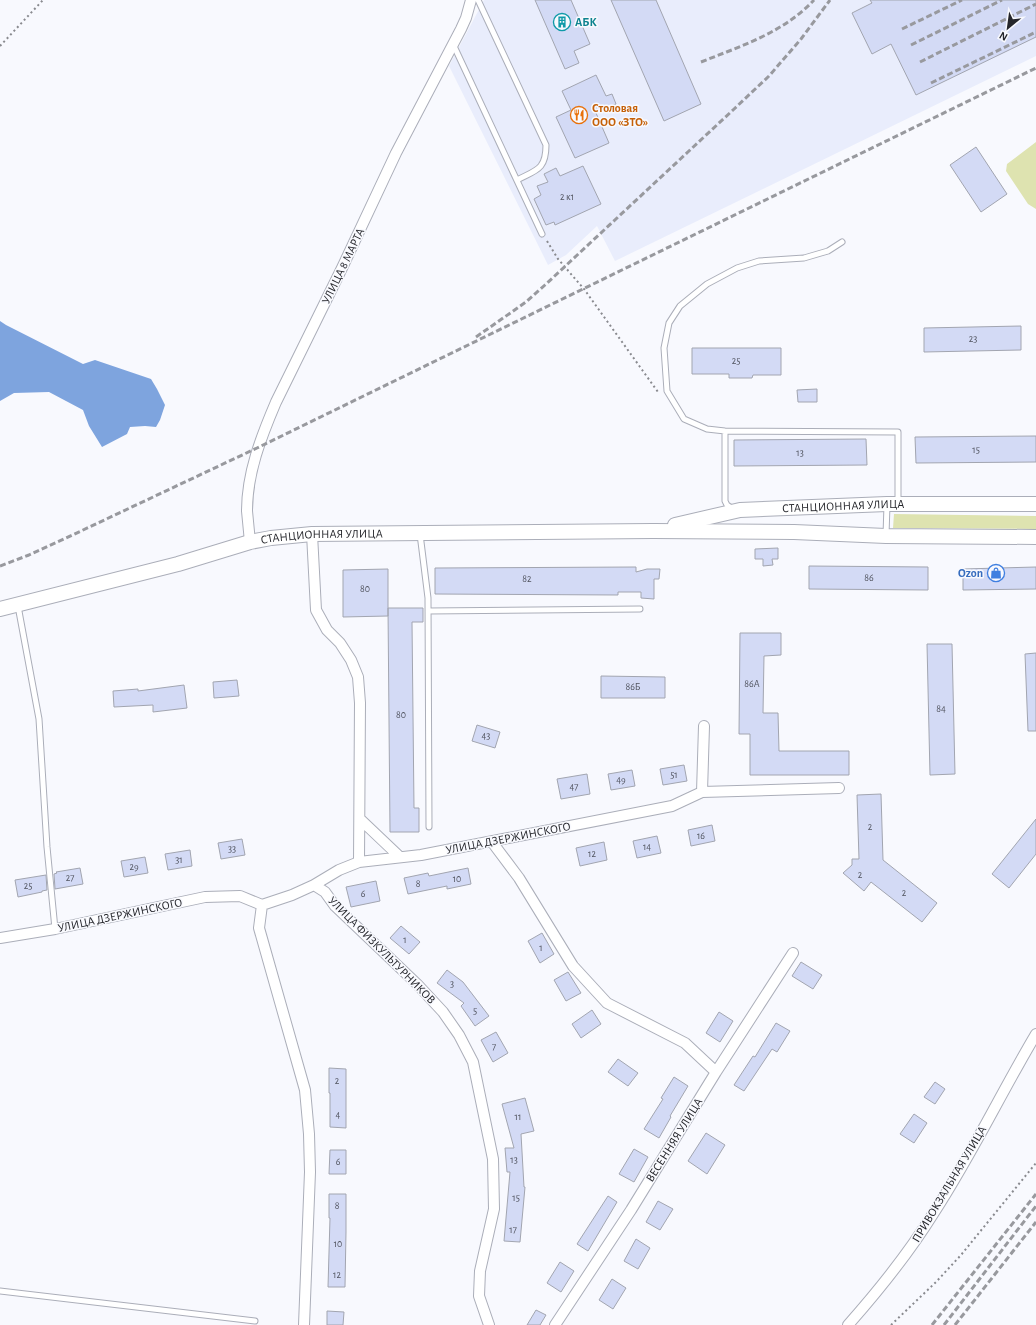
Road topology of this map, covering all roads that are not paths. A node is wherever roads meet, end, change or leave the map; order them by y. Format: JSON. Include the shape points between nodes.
{"nodes":[{"id":1,"x":471,"y":0,"type":"edge"},
{"id":2,"x":478,"y":0,"type":"edge"},
{"id":3,"x":453,"y":43,"type":"junction"},
{"id":4,"x":517,"y":180,"type":"junction"},
{"id":5,"x":542,"y":234,"type":"road end"},
{"id":6,"x":842,"y":242,"type":"dead end"},
{"id":7,"x":725,"y":431,"type":"junction"},
{"id":8,"x":892,"y":504,"type":"junction"},
{"id":9,"x":1036,"y":504,"type":"edge"},
{"id":10,"x":740,"y":510,"type":"junction"},
{"id":11,"x":653,"y":531,"type":"junction"},
{"id":12,"x":419,"y":532,"type":"junction"},
{"id":13,"x":312,"y":534,"type":"junction"},
{"id":14,"x":886,"y":536,"type":"junction"},
{"id":15,"x":1036,"y":538,"type":"edge"},
{"id":16,"x":250,"y":542,"type":"junction"},
{"id":17,"x":18,"y":605,"type":"junction"},
{"id":18,"x":0,"y":609,"type":"edge"},
{"id":19,"x":640,"y":609,"type":"dead end"},
{"id":20,"x":428,"y":611,"type":"junction"},
{"id":21,"x":704,"y":726,"type":"dead end"},
{"id":22,"x":839,"y":788,"type":"dead end"},
{"id":23,"x":702,"y":792,"type":"junction"},
{"id":24,"x":360,"y":819,"type":"junction"},
{"id":25,"x":429,"y":827,"type":"dead end"},
{"id":26,"x":492,"y":842,"type":"junction"},
{"id":27,"x":400,"y":857,"type":"junction"},
{"id":28,"x":360,"y":862,"type":"junction"},
{"id":29,"x":330,"y":876,"type":"junction"},
{"id":30,"x":314,"y":885,"type":"junction"},
{"id":31,"x":325,"y":892,"type":"junction"},
{"id":32,"x":262,"y":905,"type":"junction"},
{"id":33,"x":55,"y":929,"type":"junction"},
{"id":34,"x":0,"y":938,"type":"edge"},
{"id":35,"x":793,"y":953,"type":"dead end"},
{"id":36,"x":1036,"y":1034,"type":"edge"},
{"id":37,"x":716,"y":1072,"type":"junction"},
{"id":38,"x":0,"y":1291,"type":"edge"},
{"id":39,"x":255,"y":1322,"type":"dead end"},
{"id":40,"x":304,"y":1325,"type":"edge"},
{"id":41,"x":489,"y":1325,"type":"edge"},
{"id":42,"x":555,"y":1325,"type":"edge"},
{"id":43,"x":848,"y":1325,"type":"edge"}],
"edges":[{"from":1,"to":3,"type":"street","name":"УЛИЦА 8 МАРТА","via":[[466,18]]},
{"from":2,"to":4,"type":"lane","via":[[546,145],[542,166]]},
{"from":3,"to":4,"type":"lane"},
{"from":3,"to":16,"type":"street","name":"УЛИЦА 8 МАРТА","via":[[380,186],[266,424],[253,462],[250,480],[247,509]]},
{"from":4,"to":5,"type":"lane"},
{"from":6,"to":7,"type":"lane","via":[[828,251],[804,258],[759,262],[737,268],[707,284],[680,306],[669,323],[664,348],[668,391],[684,419],[707,430]]},
{"from":7,"to":8,"type":"lane","via":[[898,432]]},
{"from":7,"to":10,"type":"lane","via":[[725,501],[727,506]]},
{"from":8,"to":9,"type":"street","name":"СТАНЦИОННАЯ УЛИЦА"},
{"from":8,"to":10,"type":"street","name":"СТАНЦИОННАЯ УЛИЦА"},
{"from":8,"to":14,"type":"lane"},
{"from":10,"to":11,"type":"street","name":"СТАНЦИОННАЯ УЛИЦА"},
{"from":11,"to":12,"type":"street","name":"СТАНЦИОННАЯ УЛИЦА"},
{"from":11,"to":14,"type":"street","name":"СТАНЦИОННАЯ УЛИЦА","via":[[794,532]]},
{"from":12,"to":13,"type":"street","name":"СТАНЦИОННАЯ УЛИЦА"},
{"from":12,"to":20,"type":"lane"},
{"from":13,"to":16,"type":"street","name":"СТАНЦИОННАЯ УЛИЦА"},
{"from":13,"to":24,"type":"street","via":[[316,610],[351,660],[358,677]]},
{"from":14,"to":15,"type":"street","name":"СТАНЦИОННАЯ УЛИЦА"},
{"from":16,"to":17,"type":"street","name":"СТАНЦИОННАЯ УЛИЦА","via":[[178,564]]},
{"from":17,"to":18,"type":"street","name":"СТАНЦИОННАЯ УЛИЦА"},
{"from":17,"to":33,"type":"lane","via":[[39,718]]},
{"from":19,"to":20,"type":"lane"},
{"from":20,"to":25,"type":"lane"},
{"from":21,"to":23,"type":"street"},
{"from":22,"to":23,"type":"street"},
{"from":23,"to":26,"type":"street","name":"УЛИЦА ДЗЕРЖИНСКОГО","via":[[672,806]]},
{"from":24,"to":27,"type":"street"},
{"from":24,"to":28,"type":"street"},
{"from":26,"to":27,"type":"street","name":"УЛИЦА ДЗЕРЖИНСКОГО"},
{"from":26,"to":37,"type":"street","via":[[519,878],[574,966],[607,1003],[685,1043]]},
{"from":27,"to":28,"type":"street","name":"УЛИЦА ДЗЕРЖИНСКОГО"},
{"from":28,"to":29,"type":"street","name":"УЛИЦА ДЗЕРЖИНСКОГО"},
{"from":29,"to":30,"type":"street","name":"УЛИЦА ДЗЕРЖИНСКОГО"},
{"from":29,"to":31,"type":"street"},
{"from":30,"to":31,"type":"street","name":"УЛИЦА ФИЗКУЛЬТУРНИКОВ"},
{"from":30,"to":32,"type":"street"},
{"from":31,"to":41,"type":"street","name":"УЛИЦА ФИЗКУЛЬТУРНИКОВ","via":[[335,906],[443,1012],[473,1062],[493,1159],[494,1209],[480,1271],[479,1296]]},
{"from":32,"to":33,"type":"street","name":"УЛИЦА ДЗЕРЖИНСКОГО","via":[[240,896],[205,897]]},
{"from":32,"to":40,"type":"street","via":[[259,928],[305,1090],[310,1172]]},
{"from":33,"to":34,"type":"street","name":"УЛИЦА ДЗЕРЖИНСКОГО"},
{"from":35,"to":37,"type":"street","name":"ВЕСЕННЯЯ УЛИЦА"},
{"from":36,"to":43,"type":"street","name":"ПРИВОКЗАЛЬНАЯ УЛИЦА","via":[[934,1214],[892,1273]]},
{"from":37,"to":42,"type":"street","name":"ВЕСЕННЯЯ УЛИЦА","via":[[631,1210]]},
{"from":38,"to":39,"type":"lane"}]}
